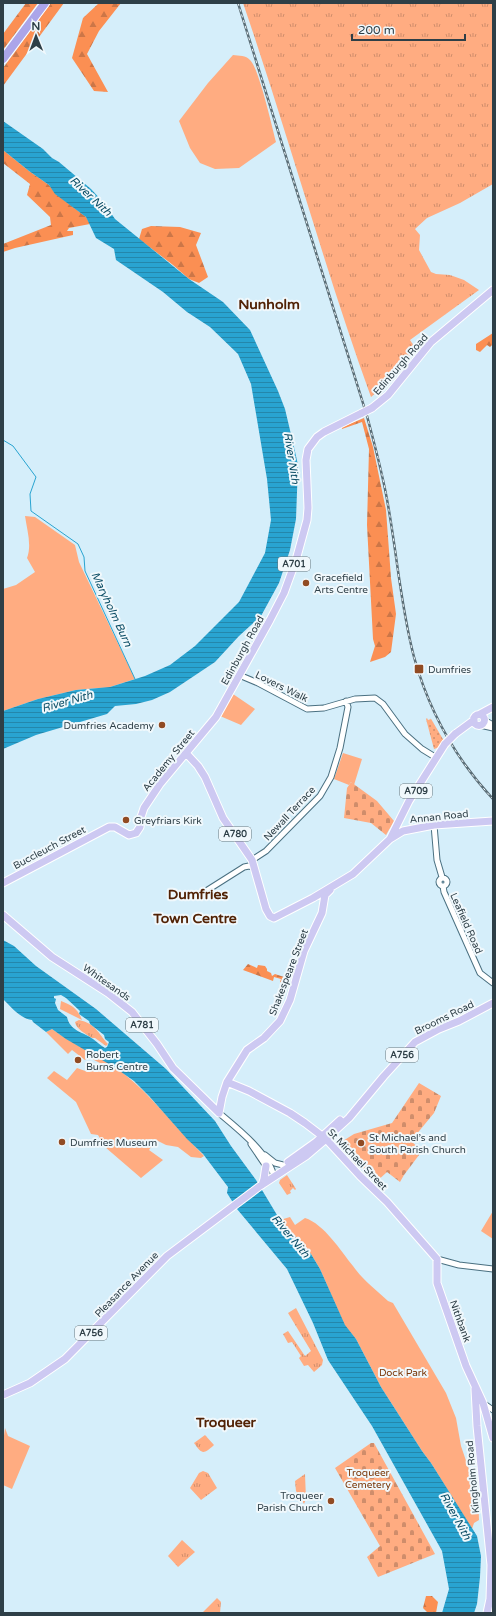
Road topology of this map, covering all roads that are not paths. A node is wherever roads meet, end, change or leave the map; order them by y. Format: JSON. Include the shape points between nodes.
{"nodes":[{"id":1,"x":45,"y":3,"type":"edge"},
{"id":2,"x":3,"y":59,"type":"edge"},
{"id":3,"x":493,"y":290,"type":"edge"},
{"id":4,"x":239,"y":675,"type":"junction"},
{"id":5,"x":346,"y":702,"type":"junction"},
{"id":6,"x":491,"y":708,"type":"edge"},
{"id":7,"x":480,"y":720,"type":"junction"},
{"id":8,"x":493,"y":725,"type":"edge"},
{"id":9,"x":210,"y":726,"type":"joint"},
{"id":10,"x":493,"y":728,"type":"edge"},
{"id":11,"x":186,"y":753,"type":"junction"},
{"id":12,"x":435,"y":757,"type":"junction"},
{"id":13,"x":400,"y":818,"type":"junction"},
{"id":14,"x":493,"y":821,"type":"edge"},
{"id":15,"x":434,"y":825,"type":"junction"},
{"id":16,"x":105,"y":829,"type":"joint"},
{"id":17,"x":409,"y":829,"type":"junction"},
{"id":18,"x":390,"y":839,"type":"junction"},
{"id":19,"x":252,"y":864,"type":"junction"},
{"id":20,"x":3,"y":883,"type":"edge"},
{"id":21,"x":333,"y":887,"type":"junction"},
{"id":22,"x":206,"y":891,"type":"dead end"},
{"id":23,"x":314,"y":898,"type":"junction"},
{"id":24,"x":325,"y":900,"type":"junction"},
{"id":25,"x":3,"y":914,"type":"edge"},
{"id":26,"x":493,"y":983,"type":"edge"},
{"id":27,"x":493,"y":1003,"type":"edge"},
{"id":28,"x":228,"y":1082,"type":"junction"},
{"id":29,"x":222,"y":1097,"type":"junction"},
{"id":30,"x":212,"y":1106,"type":"junction"},
{"id":31,"x":219,"y":1113,"type":"junction"},
{"id":32,"x":324,"y":1138,"type":"junction"},
{"id":33,"x":247,"y":1139,"type":"junction"},
{"id":34,"x":258,"y":1149,"type":"junction"},
{"id":35,"x":283,"y":1165,"type":"junction"},
{"id":36,"x":266,"y":1166,"type":"junction"},
{"id":37,"x":274,"y":1177,"type":"junction"},
{"id":38,"x":261,"y":1186,"type":"junction"},
{"id":39,"x":437,"y":1259,"type":"junction"},
{"id":40,"x":493,"y":1269,"type":"edge"},
{"id":41,"x":475,"y":1387,"type":"junction"},
{"id":42,"x":3,"y":1395,"type":"edge"},
{"id":43,"x":484,"y":1403,"type":"junction"},
{"id":44,"x":493,"y":1410,"type":"edge"},
{"id":45,"x":493,"y":1438,"type":"edge"},
{"id":46,"x":487,"y":1613,"type":"edge"}],
"edges":[{"from":1,"to":2,"type":"highway"},
{"from":3,"to":4,"type":"main road","name":"Edinburgh Road","number":"A701","bridge":true,"via":[[430,342],[388,395],[372,408],[324,432],[308,449],[308,508],[296,560],[284,593]]},
{"from":4,"to":5,"type":"street","name":"Lovers Walk","via":[[307,709],[324,708]]},
{"from":4,"to":9,"type":"main road","name":"Edinburgh Road","number":"A701"},
{"from":5,"to":12,"type":"street","name":"Lovers Walk","via":[[376,698],[405,734]]},
{"from":5,"to":19,"type":"street","name":"Newall Terrace","via":[[348,707],[344,734],[331,777],[320,796]]},
{"from":6,"to":7,"type":"main road","number":"A709"},
{"from":7,"to":8,"type":"street"},
{"from":7,"to":10,"type":"street"},
{"from":7,"to":12,"type":"main road","number":"A709","bridge":true,"via":[[455,734]]},
{"from":9,"to":11,"type":"main road","name":"Academy Street","number":"A701"},
{"from":11,"to":16,"type":"main road","name":"Academy Street","via":[[144,808],[139,830],[133,835],[125,834],[112,826]]},
{"from":11,"to":19,"type":"main road","number":"A780","via":[[205,777],[224,818]]},
{"from":12,"to":13,"type":"main road","number":"A709"},
{"from":13,"to":17,"type":"main road","via":[[401,824]]},
{"from":13,"to":18,"type":"main road","number":"A709"},
{"from":14,"to":15,"type":"main road","name":"Annan Road","number":"A780"},
{"from":15,"to":17,"type":"main road","name":"Annan Road","number":"A780"},
{"from":15,"to":26,"type":"street","name":"Leafield Road","via":[[437,860],[442,878],[447,881],[443,886],[444,892],[480,973]]},
{"from":16,"to":20,"type":"main road","name":"Buccleuch Street"},
{"from":17,"to":18,"type":"main road","name":"Annan Road","number":"A780"},
{"from":18,"to":21,"type":"main road","number":"A780","via":[[353,874]]},
{"from":19,"to":22,"type":"street","name":"Newall Terrace"},
{"from":19,"to":23,"type":"main road","number":"A780","via":[[270,916],[274,918]]},
{"from":21,"to":23,"type":"main road","number":"A780"},
{"from":21,"to":24,"type":"main road","name":"Shakespeare Street","via":[[325,895]]},
{"from":23,"to":24,"type":"main road","via":[[321,897]]},
{"from":24,"to":28,"type":"main road","name":"Shakespeare Street","via":[[322,914],[304,951],[280,1021],[264,1038],[247,1050]]},
{"from":25,"to":30,"type":"main road","name":"Whitesands","number":"A781","via":[[52,957],[108,993],[132,1012],[173,1068]]},
{"from":27,"to":32,"type":"main road","name":"Brooms Road","number":"A756","via":[[415,1042],[349,1118]]},
{"from":28,"to":29,"type":"main road","name":"Shakespeare Street"},
{"from":28,"to":32,"type":"main road","name":"St Michael Street","via":[[290,1114]]},
{"from":29,"to":30,"type":"main road"},
{"from":29,"to":31,"type":"main road","name":"Shakespeare Street"},
{"from":30,"to":31,"type":"main road","name":"Whitesands","number":"A781"},
{"from":31,"to":33,"type":"street"},
{"from":32,"to":35,"type":"main road","number":"A756"},
{"from":32,"to":37,"type":"main road","number":"A756","via":[[306,1156]]},
{"from":32,"to":39,"type":"main road","name":"St Michael Street","via":[[387,1202]]},
{"from":33,"to":34,"type":"street"},
{"from":33,"to":36,"type":"street"},
{"from":34,"to":35,"type":"street","via":[[275,1163]]},
{"from":34,"to":37,"type":"street","via":[[272,1169]]},
{"from":35,"to":37,"type":"main road","number":"A756"},
{"from":36,"to":37,"type":"street"},
{"from":36,"to":38,"type":"main road"},
{"from":37,"to":38,"type":"main road","number":"A756"},
{"from":38,"to":42,"type":"main road","name":"Pleasance Avenue","number":"A756","via":[[167,1256],[65,1359],[30,1383]]},
{"from":39,"to":40,"type":"street","via":[[459,1265]]},
{"from":39,"to":41,"type":"main road","name":"Nithbank","via":[[437,1283]]},
{"from":41,"to":43,"type":"main road"},
{"from":41,"to":46,"type":"main road","name":"Kingholm Road","via":[[491,1565]]},
{"from":43,"to":44,"type":"street"},
{"from":43,"to":45,"type":"main road"}]}
